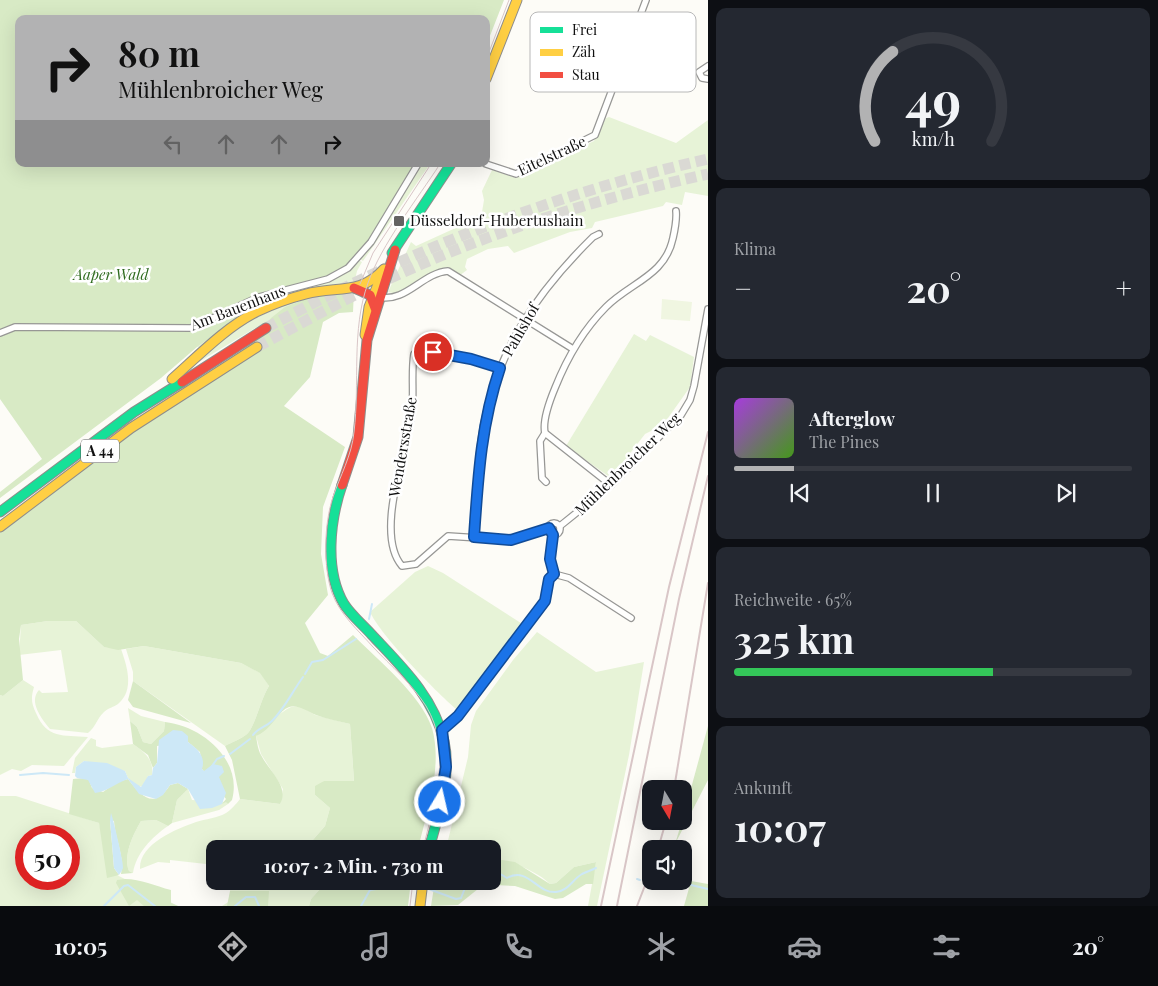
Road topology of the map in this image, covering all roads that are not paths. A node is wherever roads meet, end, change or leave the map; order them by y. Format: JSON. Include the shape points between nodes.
{"nodes":[{"id":1,"x":517,"y":0,"type":"edge"},
{"id":2,"x":646,"y":0,"type":"edge"},
{"id":3,"x":641,"y":12,"type":"edge"},
{"id":4,"x":708,"y":66,"type":"edge"},
{"id":5,"x":490,"y":69,"type":"edge"},
{"id":6,"x":708,"y":79,"type":"edge"},
{"id":7,"x":611,"y":92,"type":"edge"},
{"id":8,"x":490,"y":165,"type":"edge"},
{"id":9,"x":416,"y":167,"type":"edge"},
{"id":10,"x":449,"y":167,"type":"edge"},
{"id":11,"x":676,"y":211,"type":"dead end"},
{"id":12,"x":599,"y":234,"type":"dead end"},
{"id":13,"x":396,"y":250,"type":"junction"},
{"id":14,"x":384,"y":269,"type":"junction"},
{"id":15,"x":354,"y":288,"type":"junction"},
{"id":16,"x":376,"y":297,"type":"junction"},
{"id":17,"x":708,"y":309,"type":"edge"},
{"id":18,"x":524,"y":320,"type":"junction"},
{"id":19,"x":266,"y":328,"type":"tunnel mouth"},
{"id":20,"x":0,"y":333,"type":"edge"},
{"id":21,"x":367,"y":340,"type":"junction"},
{"id":22,"x":257,"y":347,"type":"tunnel mouth"},
{"id":23,"x":573,"y":349,"type":"junction"},
{"id":24,"x":500,"y":368,"type":"junction"},
{"id":25,"x":134,"y":412,"type":"junction"},
{"id":26,"x":545,"y":433,"type":"junction"},
{"id":27,"x":546,"y":482,"type":"dead end"},
{"id":28,"x":611,"y":485,"type":"junction"},
{"id":29,"x":0,"y":512,"type":"edge"},
{"id":30,"x":560,"y":526,"type":"junction"},
{"id":31,"x":0,"y":527,"type":"edge"},
{"id":32,"x":549,"y":528,"type":"junction"},
{"id":33,"x":553,"y":535,"type":"junction"},
{"id":34,"x":474,"y":537,"type":"junction"},
{"id":35,"x":554,"y":574,"type":"junction"},
{"id":36,"x":631,"y":618,"type":"dead end"},
{"id":37,"x":442,"y":730,"type":"junction"},
{"id":38,"x":431,"y":840,"type":"edge"},
{"id":39,"x":422,"y":890,"type":"edge"},
{"id":40,"x":420,"y":906,"type":"edge"}],
"edges":[{"from":1,"to":5,"type":"main road"},
{"from":2,"to":3,"type":"street","name":"Eitelstraße"},
{"from":4,"to":6,"type":"street","via":[[700,72],[702,78]]},
{"from":7,"to":8,"type":"street","name":"Eitelstraße","via":[[595,135],[516,174]]},
{"from":9,"to":20,"type":"street","name":"Am Bauenhaus","via":[[371,242],[348,268],[328,279],[259,297],[191,328],[15,327]]},
{"from":10,"to":13,"type":"main road"},
{"from":11,"to":23,"type":"street","via":[[670,250],[662,265],[612,302]]},
{"from":12,"to":18,"type":"street","name":"Pahlshof","via":[[559,271]]},
{"from":13,"to":14,"type":"main road"},
{"from":13,"to":16,"type":"main road"},
{"from":14,"to":15,"type":"main road","via":[[370,283]]},
{"from":14,"to":16,"type":"main road"},
{"from":15,"to":16,"type":"main road"},
{"from":15,"to":25,"type":"main road","via":[[307,294],[256,312],[143,400]]},
{"from":16,"to":18,"type":"street","via":[[395,298],[437,273],[448,271]]},
{"from":16,"to":21,"type":"main road"},
{"from":16,"to":21,"type":"main road","via":[[366,320],[364,333]]},
{"from":17,"to":28,"type":"street","name":"Mühlenbroicher Weg","via":[[690,400],[681,415]]},
{"from":18,"to":23,"type":"street"},
{"from":18,"to":24,"type":"street","name":"Pahlshof"},
{"from":19,"to":25,"type":"main road","number":"A 44"},
{"from":21,"to":37,"type":"main road","via":[[358,437],[331,526],[336,587],[354,617],[427,699]]},
{"from":22,"to":31,"type":"main road","number":"A 44","via":[[131,428]]},
{"from":23,"to":26,"type":"street","via":[[551,398]]},
{"from":24,"to":34,"type":"street","name":"Pahlshof","via":[[482,435]]},
{"from":24,"to":34,"type":"street","name":"Wendersstraße","via":[[444,353],[418,351],[414,354],[412,410],[390,529],[395,559],[402,566],[416,564],[448,536]]},
{"from":25,"to":29,"type":"main road","number":"A 44"},
{"from":26,"to":27,"type":"street","via":[[540,446],[542,478]]},
{"from":26,"to":28,"type":"street"},
{"from":28,"to":30,"type":"street","name":"Mühlenbroicher Weg"},
{"from":30,"to":32,"type":"street","via":[[553,523]]},
{"from":30,"to":33,"type":"street","name":"Mühlenbroicher Weg","via":[[560,532]]},
{"from":32,"to":33,"type":"street"},
{"from":32,"to":34,"type":"street","via":[[511,540]]},
{"from":33,"to":35,"type":"street","via":[[550,559]]},
{"from":35,"to":36,"type":"street","via":[[570,578]]},
{"from":35,"to":37,"type":"street","via":[[549,579],[545,601],[538,613],[458,716]]},
{"from":37,"to":38,"type":"main road","via":[[446,767]]},
{"from":39,"to":40,"type":"main road"}]}
